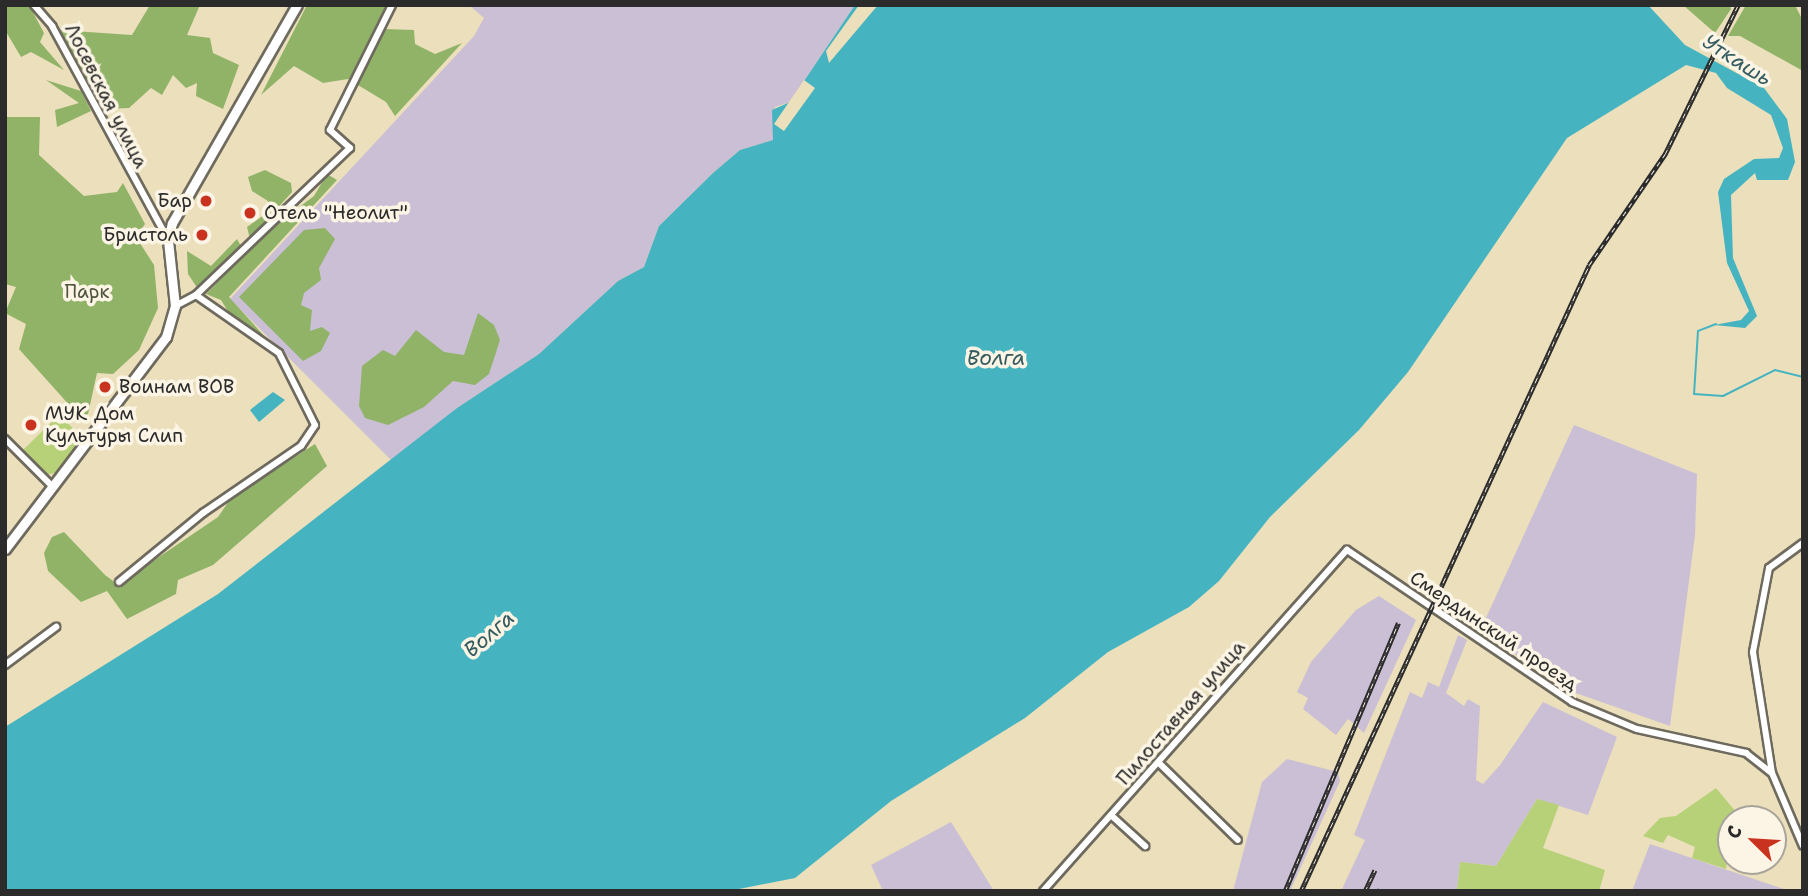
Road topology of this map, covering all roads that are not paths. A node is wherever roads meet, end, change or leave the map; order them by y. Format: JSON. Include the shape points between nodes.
{"nodes":[{"id":1,"x":34,"y":5,"type":"edge"},
{"id":2,"x":297,"y":5,"type":"edge"},
{"id":3,"x":392,"y":5,"type":"edge"},
{"id":4,"x":168,"y":240,"type":"junction"},
{"id":5,"x":196,"y":295,"type":"junction"},
{"id":6,"x":175,"y":306,"type":"junction"},
{"id":7,"x":5,"y":439,"type":"edge"},
{"id":8,"x":54,"y":488,"type":"junction"},
{"id":9,"x":1803,"y":543,"type":"edge"},
{"id":10,"x":5,"y":548,"type":"edge"},
{"id":11,"x":1341,"y":553,"type":"joint"},
{"id":12,"x":120,"y":582,"type":"dead end"},
{"id":13,"x":56,"y":627,"type":"dead end"},
{"id":14,"x":5,"y":665,"type":"edge"},
{"id":15,"x":1158,"y":763,"type":"junction"},
{"id":16,"x":1772,"y":773,"type":"junction"},
{"id":17,"x":1112,"y":816,"type":"junction"},
{"id":18,"x":1238,"y":840,"type":"dead end"},
{"id":19,"x":1145,"y":846,"type":"dead end"},
{"id":20,"x":1803,"y":846,"type":"edge"},
{"id":21,"x":1043,"y":891,"type":"edge"}],
"edges":[{"from":1,"to":4,"type":"street","name":"Лосевская улица","via":[[52,26]]},
{"from":2,"to":4,"type":"main road","via":[[176,214]]},
{"from":3,"to":5,"type":"street","via":[[330,130],[349,148]]},
{"from":4,"to":6,"type":"main road"},
{"from":5,"to":6,"type":"street"},
{"from":5,"to":12,"type":"street","via":[[291,367],[315,425],[301,446],[203,513]]},
{"from":6,"to":8,"type":"main road","via":[[161,346]]},
{"from":7,"to":8,"type":"street"},
{"from":8,"to":10,"type":"main road"},
{"from":9,"to":16,"type":"street","via":[[1769,568],[1754,629],[1754,675]]},
{"from":11,"to":15,"type":"street","name":"Пилоставная улица"},
{"from":11,"to":16,"type":"street","name":"Смердинский проезд","via":[[1355,553],[1550,690],[1637,729],[1736,749]]},
{"from":13,"to":14,"type":"street"},
{"from":15,"to":17,"type":"street","name":"Пилоставная улица"},
{"from":15,"to":18,"type":"street"},
{"from":16,"to":20,"type":"street"},
{"from":17,"to":19,"type":"street"},
{"from":17,"to":21,"type":"street","name":"Пилоставная улица"}]}
